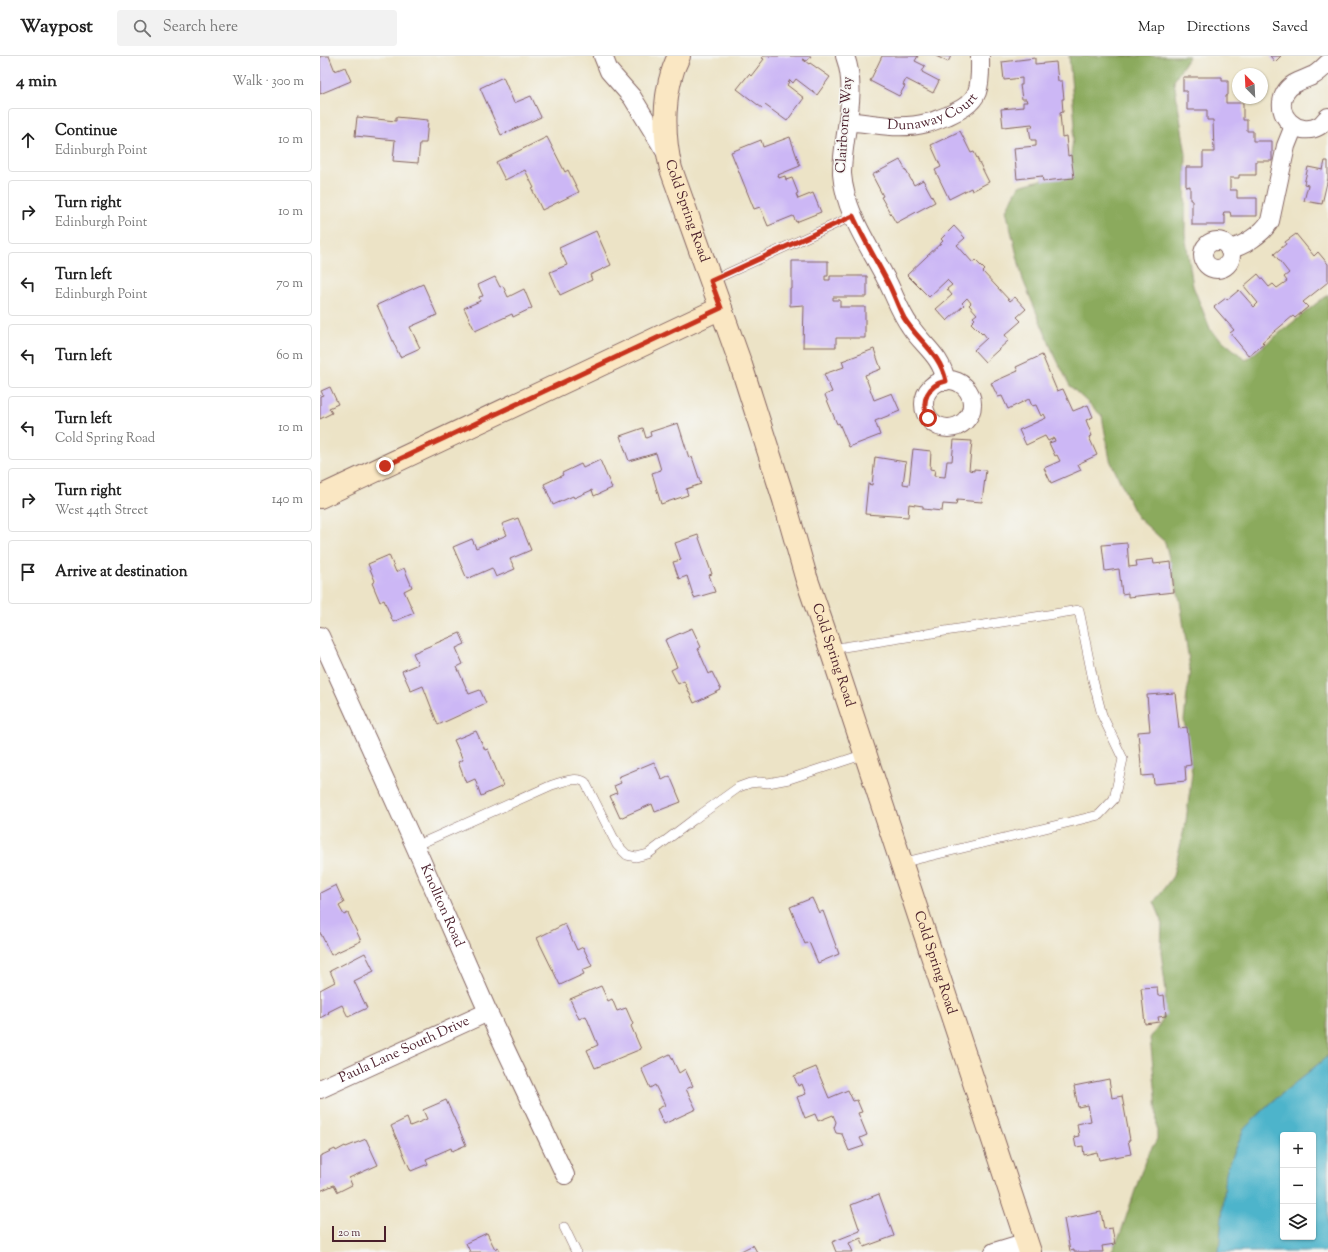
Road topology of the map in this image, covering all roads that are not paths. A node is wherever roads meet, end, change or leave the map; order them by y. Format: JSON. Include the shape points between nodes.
{"nodes":[{"id":1,"x":602,"y":56,"type":"edge"},
{"id":2,"x":679,"y":56,"type":"edge"},
{"id":3,"x":845,"y":56,"type":"edge"},
{"id":4,"x":980,"y":56,"type":"edge"},
{"id":5,"x":1328,"y":63,"type":"edge"},
{"id":6,"x":1328,"y":117,"type":"edge"},
{"id":7,"x":848,"y":121,"type":"junction"},
{"id":8,"x":1294,"y":126,"type":"junction"},
{"id":9,"x":668,"y":157,"type":"junction"},
{"id":10,"x":853,"y":216,"type":"junction"},
{"id":11,"x":1229,"y":249,"type":"dead end"},
{"id":12,"x":711,"y":281,"type":"junction"},
{"id":13,"x":721,"y":308,"type":"junction"},
{"id":14,"x":946,"y":381,"type":"dead end"},
{"id":15,"x":320,"y":497,"type":"edge"},
{"id":16,"x":320,"y":636,"type":"edge"},
{"id":17,"x":831,"y":649,"type":"junction"},
{"id":18,"x":865,"y":754,"type":"junction"},
{"id":19,"x":415,"y":846,"type":"junction"},
{"id":20,"x":901,"y":863,"type":"junction"},
{"id":21,"x":488,"y":1012,"type":"junction"},
{"id":22,"x":320,"y":1089,"type":"edge"},
{"id":23,"x":564,"y":1175,"type":"dead end"},
{"id":24,"x":564,"y":1227,"type":"dead end"},
{"id":25,"x":1028,"y":1247,"type":"edge"},
{"id":26,"x":576,"y":1252,"type":"edge"},
{"id":27,"x":994,"y":1252,"type":"edge"}],
"edges":[{"from":1,"to":9,"type":"street","via":[[609,71],[632,97]]},
{"from":2,"to":9,"type":"street","name":"Cold Spring Road","via":[[666,107]]},
{"from":3,"to":7,"type":"street","name":"Clairborne Way","via":[[851,84]]},
{"from":4,"to":7,"type":"street","name":"Dunaway Court","via":[[977,91],[972,100],[959,111],[928,123],[913,125],[892,126]]},
{"from":5,"to":8,"type":"street","via":[[1315,74],[1295,83],[1286,92],[1282,101],[1282,111]]},
{"from":6,"to":8,"type":"street","via":[[1321,125],[1312,129],[1298,129]]},
{"from":7,"to":10,"type":"street","name":"Clairborne Way","via":[[842,174],[843,188]]},
{"from":8,"to":11,"type":"street","via":[[1286,146],[1270,221],[1251,240]]},
{"from":9,"to":12,"type":"street","name":"Cold Spring Road"},
{"from":10,"to":12,"type":"lane"},
{"from":10,"to":14,"type":"street","name":"Clairborne Way","via":[[904,318],[940,362]]},
{"from":12,"to":13,"type":"street","name":"Cold Spring Road"},
{"from":13,"to":15,"type":"street"},
{"from":13,"to":17,"type":"street","name":"Cold Spring Road"},
{"from":16,"to":19,"type":"street","name":"Knollton Road"},
{"from":17,"to":18,"type":"street","name":"Cold Spring Road"},
{"from":17,"to":20,"type":"lane","via":[[1079,610],[1102,715],[1123,758],[1114,799],[1099,815]]},
{"from":18,"to":19,"type":"lane","via":[[789,779],[750,783],[739,787],[648,854],[636,857],[626,855],[617,845],[585,782],[580,779],[552,785]]},
{"from":18,"to":20,"type":"street","name":"Cold Spring Road"},
{"from":19,"to":21,"type":"street","name":"Knollton Road"},
{"from":20,"to":25,"type":"street","name":"Cold Spring Road"},
{"from":21,"to":22,"type":"street","name":"Paula Lane South Drive"},
{"from":21,"to":23,"type":"street","name":"Knollton Road"},
{"from":24,"to":26,"type":"lane"},
{"from":25,"to":27,"type":"street"}]}
